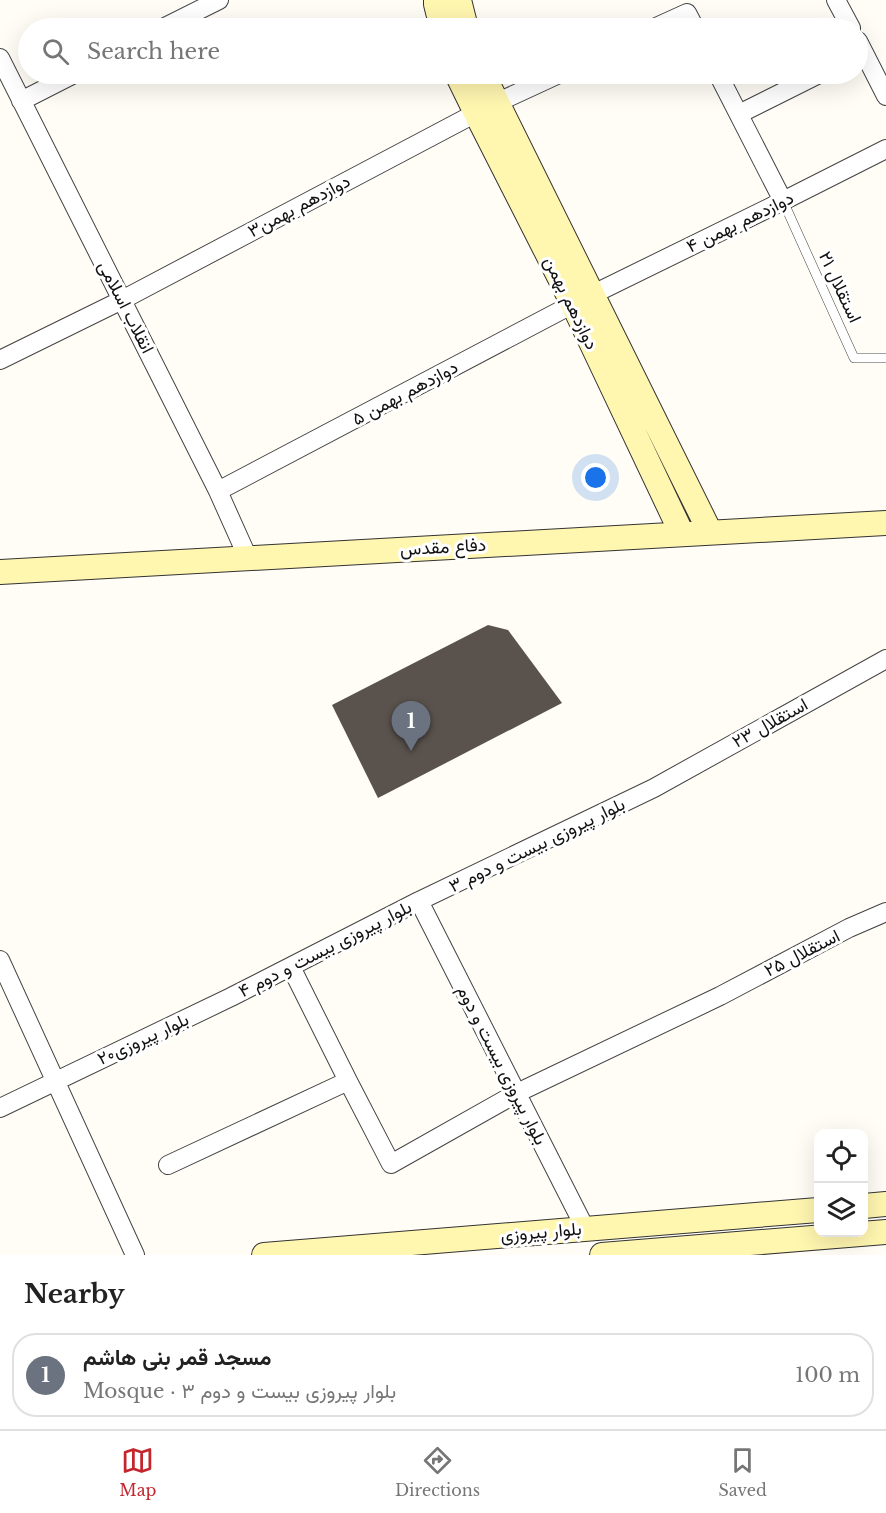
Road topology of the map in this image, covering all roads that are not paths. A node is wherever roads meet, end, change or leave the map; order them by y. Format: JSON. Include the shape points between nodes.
{"nodes":[{"id":1,"x":219,"y":0,"type":"edge"},
{"id":2,"x":436,"y":0,"type":"edge"},
{"id":3,"x":459,"y":0,"type":"edge"},
{"id":4,"x":836,"y":0,"type":"edge"},
{"id":5,"x":188,"y":7,"type":"edge"},
{"id":6,"x":175,"y":18,"type":"edge"},
{"id":7,"x":440,"y":18,"type":"edge"},
{"id":8,"x":464,"y":18,"type":"edge"},
{"id":9,"x":676,"y":18,"type":"edge"},
{"id":10,"x":690,"y":18,"type":"edge"},
{"id":11,"x":846,"y":18,"type":"edge"},
{"id":12,"x":0,"y":58,"type":"edge"},
{"id":13,"x":868,"y":64,"type":"edge"},
{"id":14,"x":54,"y":84,"type":"edge"},
{"id":15,"x":466,"y":84,"type":"edge"},
{"id":16,"x":484,"y":84,"type":"edge"},
{"id":17,"x":538,"y":84,"type":"edge"},
{"id":18,"x":723,"y":84,"type":"edge"},
{"id":19,"x":799,"y":84,"type":"edge"},
{"id":20,"x":886,"y":96,"type":"edge"},
{"id":21,"x":21,"y":100,"type":"junction"},
{"id":22,"x":486,"y":108,"type":"junction"},
{"id":23,"x":739,"y":114,"type":"junction"},
{"id":24,"x":886,"y":149,"type":"edge"},
{"id":25,"x":783,"y":201,"type":"junction"},
{"id":26,"x":583,"y":299,"type":"junction"},
{"id":27,"x":122,"y":300,"type":"junction"},
{"id":28,"x":886,"y":358,"type":"edge"},
{"id":29,"x":0,"y":360,"type":"edge"},
{"id":30,"x":218,"y":491,"type":"junction"},
{"id":31,"x":886,"y":523,"type":"edge"},
{"id":32,"x":710,"y":532,"type":"junction"},
{"id":33,"x":682,"y":534,"type":"junction"},
{"id":34,"x":248,"y":558,"type":"junction"},
{"id":35,"x":0,"y":572,"type":"edge"},
{"id":36,"x":886,"y":659,"type":"edge"},
{"id":37,"x":654,"y":788,"type":"joint"},
{"id":38,"x":419,"y":901,"type":"junction"},
{"id":39,"x":886,"y":912,"type":"edge"},
{"id":40,"x":0,"y":960,"type":"edge"},
{"id":41,"x":291,"y":967,"type":"junction"},
{"id":42,"x":231,"y":997,"type":"joint"},
{"id":43,"x":55,"y":1081,"type":"junction"},
{"id":44,"x":348,"y":1081,"type":"junction"},
{"id":45,"x":517,"y":1093,"type":"junction"},
{"id":46,"x":0,"y":1108,"type":"edge"},
{"id":47,"x":168,"y":1165,"type":"dead end"},
{"id":48,"x":886,"y":1204,"type":"edge"},
{"id":49,"x":868,"y":1206,"type":"edge"},
{"id":50,"x":814,"y":1210,"type":"edge"},
{"id":51,"x":585,"y":1228,"type":"junction"},
{"id":52,"x":886,"y":1232,"type":"edge"},
{"id":53,"x":135,"y":1255,"type":"edge"},
{"id":54,"x":264,"y":1255,"type":"edge"},
{"id":55,"x":587,"y":1255,"type":"edge"},
{"id":56,"x":602,"y":1255,"type":"edge"}],
"edges":[{"from":1,"to":5,"type":"street"},
{"from":2,"to":7,"type":"street"},
{"from":3,"to":8,"type":"street"},
{"from":4,"to":11,"type":"street"},
{"from":5,"to":6,"type":"street"},
{"from":9,"to":10,"type":"street","via":[[687,13]]},
{"from":12,"to":21,"type":"street","name":"انقلاب اسلامی"},
{"from":13,"to":20,"type":"street"},
{"from":14,"to":21,"type":"street"},
{"from":15,"to":22,"type":"street","name":"دوازدهم بهمن"},
{"from":16,"to":22,"type":"street","name":"دوازدهم بهمن"},
{"from":17,"to":22,"type":"street","name":"دوازدهم بهمن۳"},
{"from":18,"to":23,"type":"street"},
{"from":19,"to":23,"type":"street"},
{"from":21,"to":27,"type":"street","name":"انقلاب اسلامی"},
{"from":22,"to":26,"type":"street","name":"دوازدهم بهمن"},
{"from":22,"to":27,"type":"street","name":"دوازدهم بهمن۳"},
{"from":23,"to":25,"type":"street"},
{"from":24,"to":25,"type":"street","name":"دوازدهم بهمن ۴"},
{"from":25,"to":26,"type":"street","name":"دوازدهم بهمن ۴"},
{"from":25,"to":28,"type":"lane","name":"استقلال ۲۱","via":[[854,358]]},
{"from":26,"to":30,"type":"street","name":"دوازدهم بهمن ۵"},
{"from":26,"to":32,"type":"street","name":"دوازدهم بهمن"},
{"from":26,"to":33,"type":"street","name":"دوازدهم بهمن"},
{"from":27,"to":29,"type":"street","name":"دوازدهم بهمن۳"},
{"from":27,"to":30,"type":"street","name":"انقلاب اسلامی"},
{"from":30,"to":34,"type":"street","name":"انقلاب اسلامی"},
{"from":31,"to":32,"type":"street","name":"دفاع مقدس"},
{"from":32,"to":33,"type":"street","name":"دفاع مقدس"},
{"from":33,"to":34,"type":"street","name":"دفاع مقدس"},
{"from":34,"to":35,"type":"street","name":"دفاع مقدس"},
{"from":36,"to":37,"type":"street","name":"استقلال ۲۳"},
{"from":37,"to":38,"type":"street","name":"بلوار پیروزی بیست و دوم ۳"},
{"from":38,"to":41,"type":"street","name":"بلوار پیروزی بیست و دوم ۴"},
{"from":38,"to":45,"type":"street","name":"بلوار پیروزی بیست و دوم"},
{"from":39,"to":45,"type":"street","name":"استقلال ۲۵"},
{"from":40,"to":43,"type":"street"},
{"from":41,"to":42,"type":"street","name":"بلوار پیروزی بیست و دوم ۴"},
{"from":41,"to":44,"type":"street"},
{"from":42,"to":43,"type":"street","name":"بلوار پیروزی۲۰"},
{"from":43,"to":46,"type":"street","name":"بلوار پیروزی۲۰"},
{"from":43,"to":53,"type":"street"},
{"from":44,"to":45,"type":"street","name":"استقلال ۲۵","via":[[391,1164]]},
{"from":44,"to":47,"type":"street"},
{"from":45,"to":51,"type":"street","name":"بلوار پیروزی بیست و دوم"},
{"from":48,"to":49,"type":"street"},
{"from":50,"to":51,"type":"street","name":"بلوار پیروزی"},
{"from":51,"to":54,"type":"street","name":"بلوار پیروزی"},
{"from":51,"to":55,"type":"street"},
{"from":52,"to":56,"type":"street","name":"بلوار پیروزی"}]}
